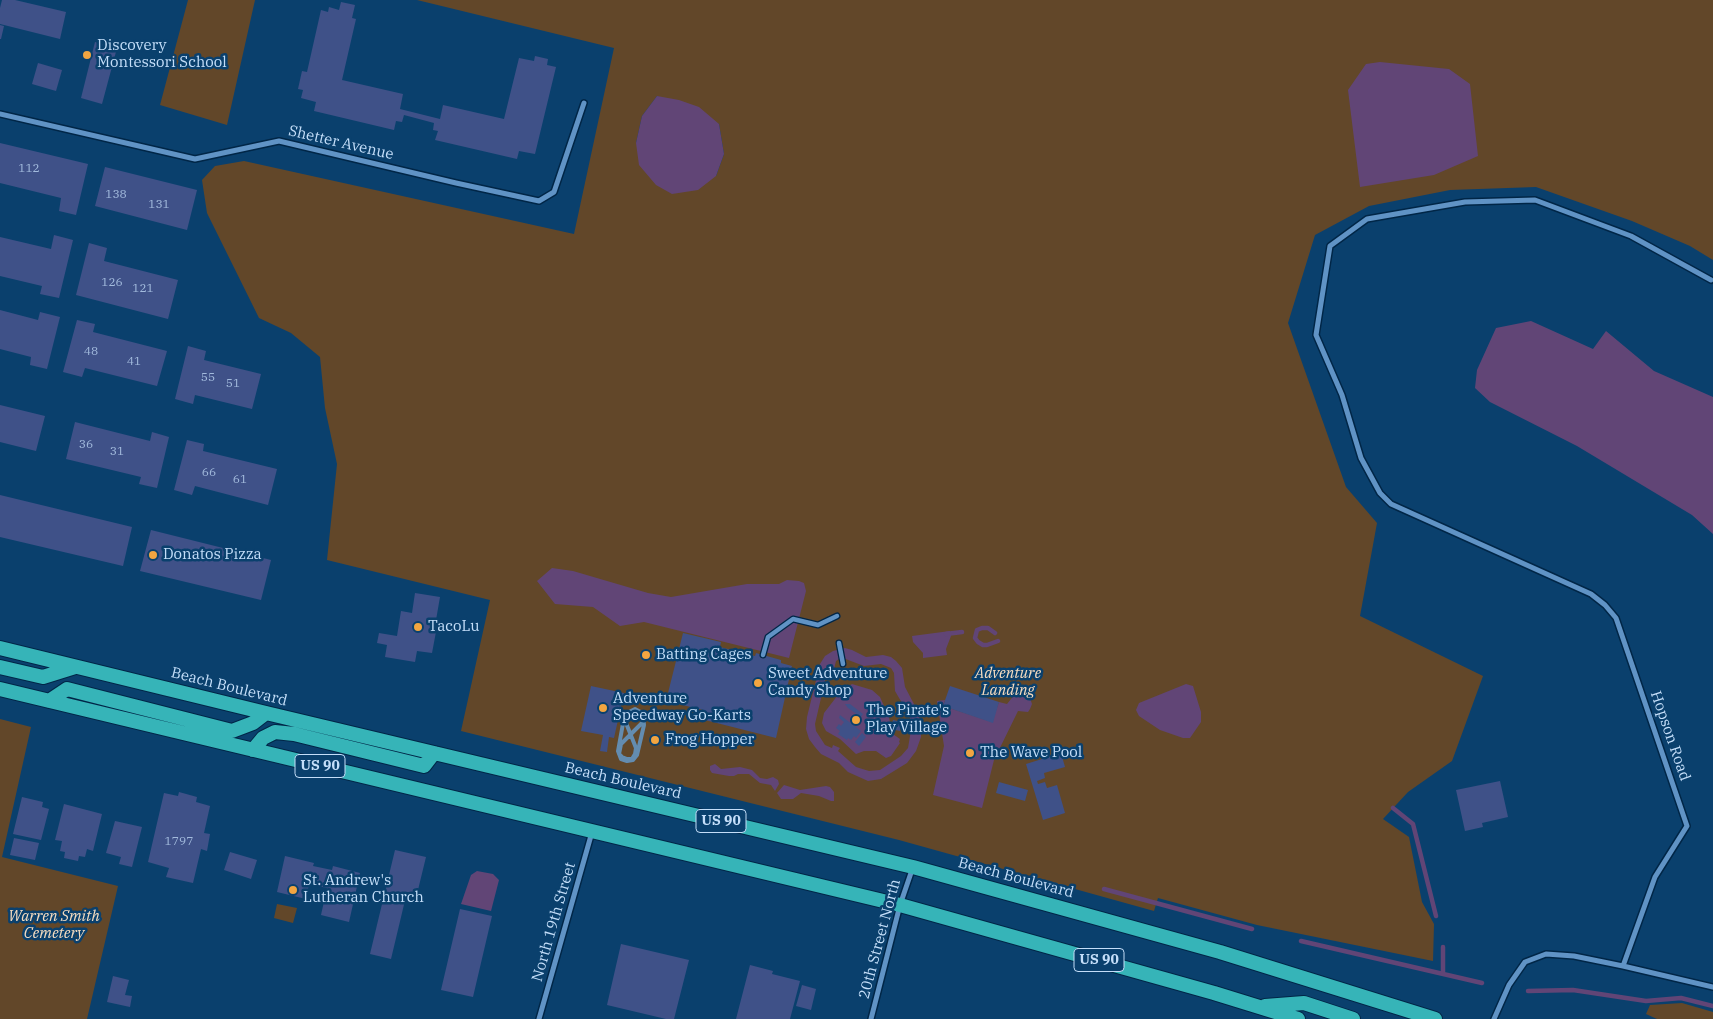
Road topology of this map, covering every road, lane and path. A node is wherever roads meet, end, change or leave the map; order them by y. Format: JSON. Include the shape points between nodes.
{"nodes":[{"id":1,"x":584,"y":102,"type":"dead end"},
{"id":2,"x":0,"y":114,"type":"edge"},
{"id":3,"x":1711,"y":280,"type":"dead end"},
{"id":4,"x":837,"y":616,"type":"dead end"},
{"id":5,"x":838,"y":643,"type":"dead end"},
{"id":6,"x":0,"y":648,"type":"edge"},
{"id":7,"x":763,"y":655,"type":"dead end"},
{"id":8,"x":843,"y":664,"type":"dead end"},
{"id":9,"x":0,"y":667,"type":"edge"},
{"id":10,"x":76,"y":667,"type":"junction"},
{"id":11,"x":0,"y":689,"type":"edge"},
{"id":12,"x":48,"y":701,"type":"junction"},
{"id":13,"x":266,"y":713,"type":"junction"},
{"id":14,"x":253,"y":750,"type":"junction"},
{"id":15,"x":434,"y":753,"type":"junction"},
{"id":16,"x":592,"y":832,"type":"junction"},
{"id":17,"x":913,"y":867,"type":"junction"},
{"id":18,"x":900,"y":905,"type":"junction"},
{"id":19,"x":1623,"y":966,"type":"junction"},
{"id":20,"x":1713,"y":988,"type":"edge"},
{"id":21,"x":1257,"y":1006,"type":"junction"},
{"id":22,"x":539,"y":1019,"type":"edge"},
{"id":23,"x":872,"y":1019,"type":"edge"},
{"id":24,"x":1298,"y":1019,"type":"edge"},
{"id":25,"x":1352,"y":1019,"type":"edge"},
{"id":26,"x":1435,"y":1019,"type":"edge"},
{"id":27,"x":1494,"y":1019,"type":"edge"}],
"edges":[{"from":1,"to":2,"type":"street","name":"Shetter Avenue","via":[[554,192],[540,201],[278,141],[195,159]]},
{"from":3,"to":19,"type":"street","name":"Hopson Road","via":[[1631,236],[1536,200],[1465,202],[1367,219],[1330,246],[1316,335],[1342,395],[1361,458],[1380,493],[1391,504],[1591,594],[1616,618],[1687,826],[1655,877]]},
{"from":4,"to":7,"type":"street","via":[[818,625],[793,619],[768,637]]},
{"from":5,"to":8,"type":"street"},
{"from":6,"to":10,"type":"highway","name":"Beach Boulevard","number":"US 90"},
{"from":9,"to":10,"type":"highway","via":[[43,677]]},
{"from":10,"to":13,"type":"highway","name":"Beach Boulevard","number":"US 90"},
{"from":11,"to":12,"type":"highway","number":"US 90"},
{"from":12,"to":13,"type":"highway","via":[[67,689],[232,731]]},
{"from":12,"to":14,"type":"highway","number":"US 90"},
{"from":13,"to":15,"type":"highway","name":"Beach Boulevard","number":"US 90"},
{"from":14,"to":15,"type":"highway","via":[[263,738],[275,732],[424,766]]},
{"from":14,"to":16,"type":"highway","number":"US 90"},
{"from":15,"to":17,"type":"highway","name":"Beach Boulevard","number":"US 90"},
{"from":16,"to":18,"type":"highway","number":"US 90"},
{"from":16,"to":22,"type":"street","name":"North 19th Street"},
{"from":17,"to":18,"type":"street","name":"20th Street North"},
{"from":17,"to":26,"type":"highway","name":"Beach Boulevard","number":"US 90","via":[[1220,952]]},
{"from":18,"to":21,"type":"highway","number":"US 90"},
{"from":18,"to":23,"type":"street","name":"20th Street North"},
{"from":19,"to":20,"type":"street"},
{"from":19,"to":27,"type":"street","via":[[1546,954],[1526,962],[1509,985]]},
{"from":21,"to":24,"type":"highway","number":"US 90"},
{"from":21,"to":25,"type":"highway","via":[[1304,1004]]}]}
